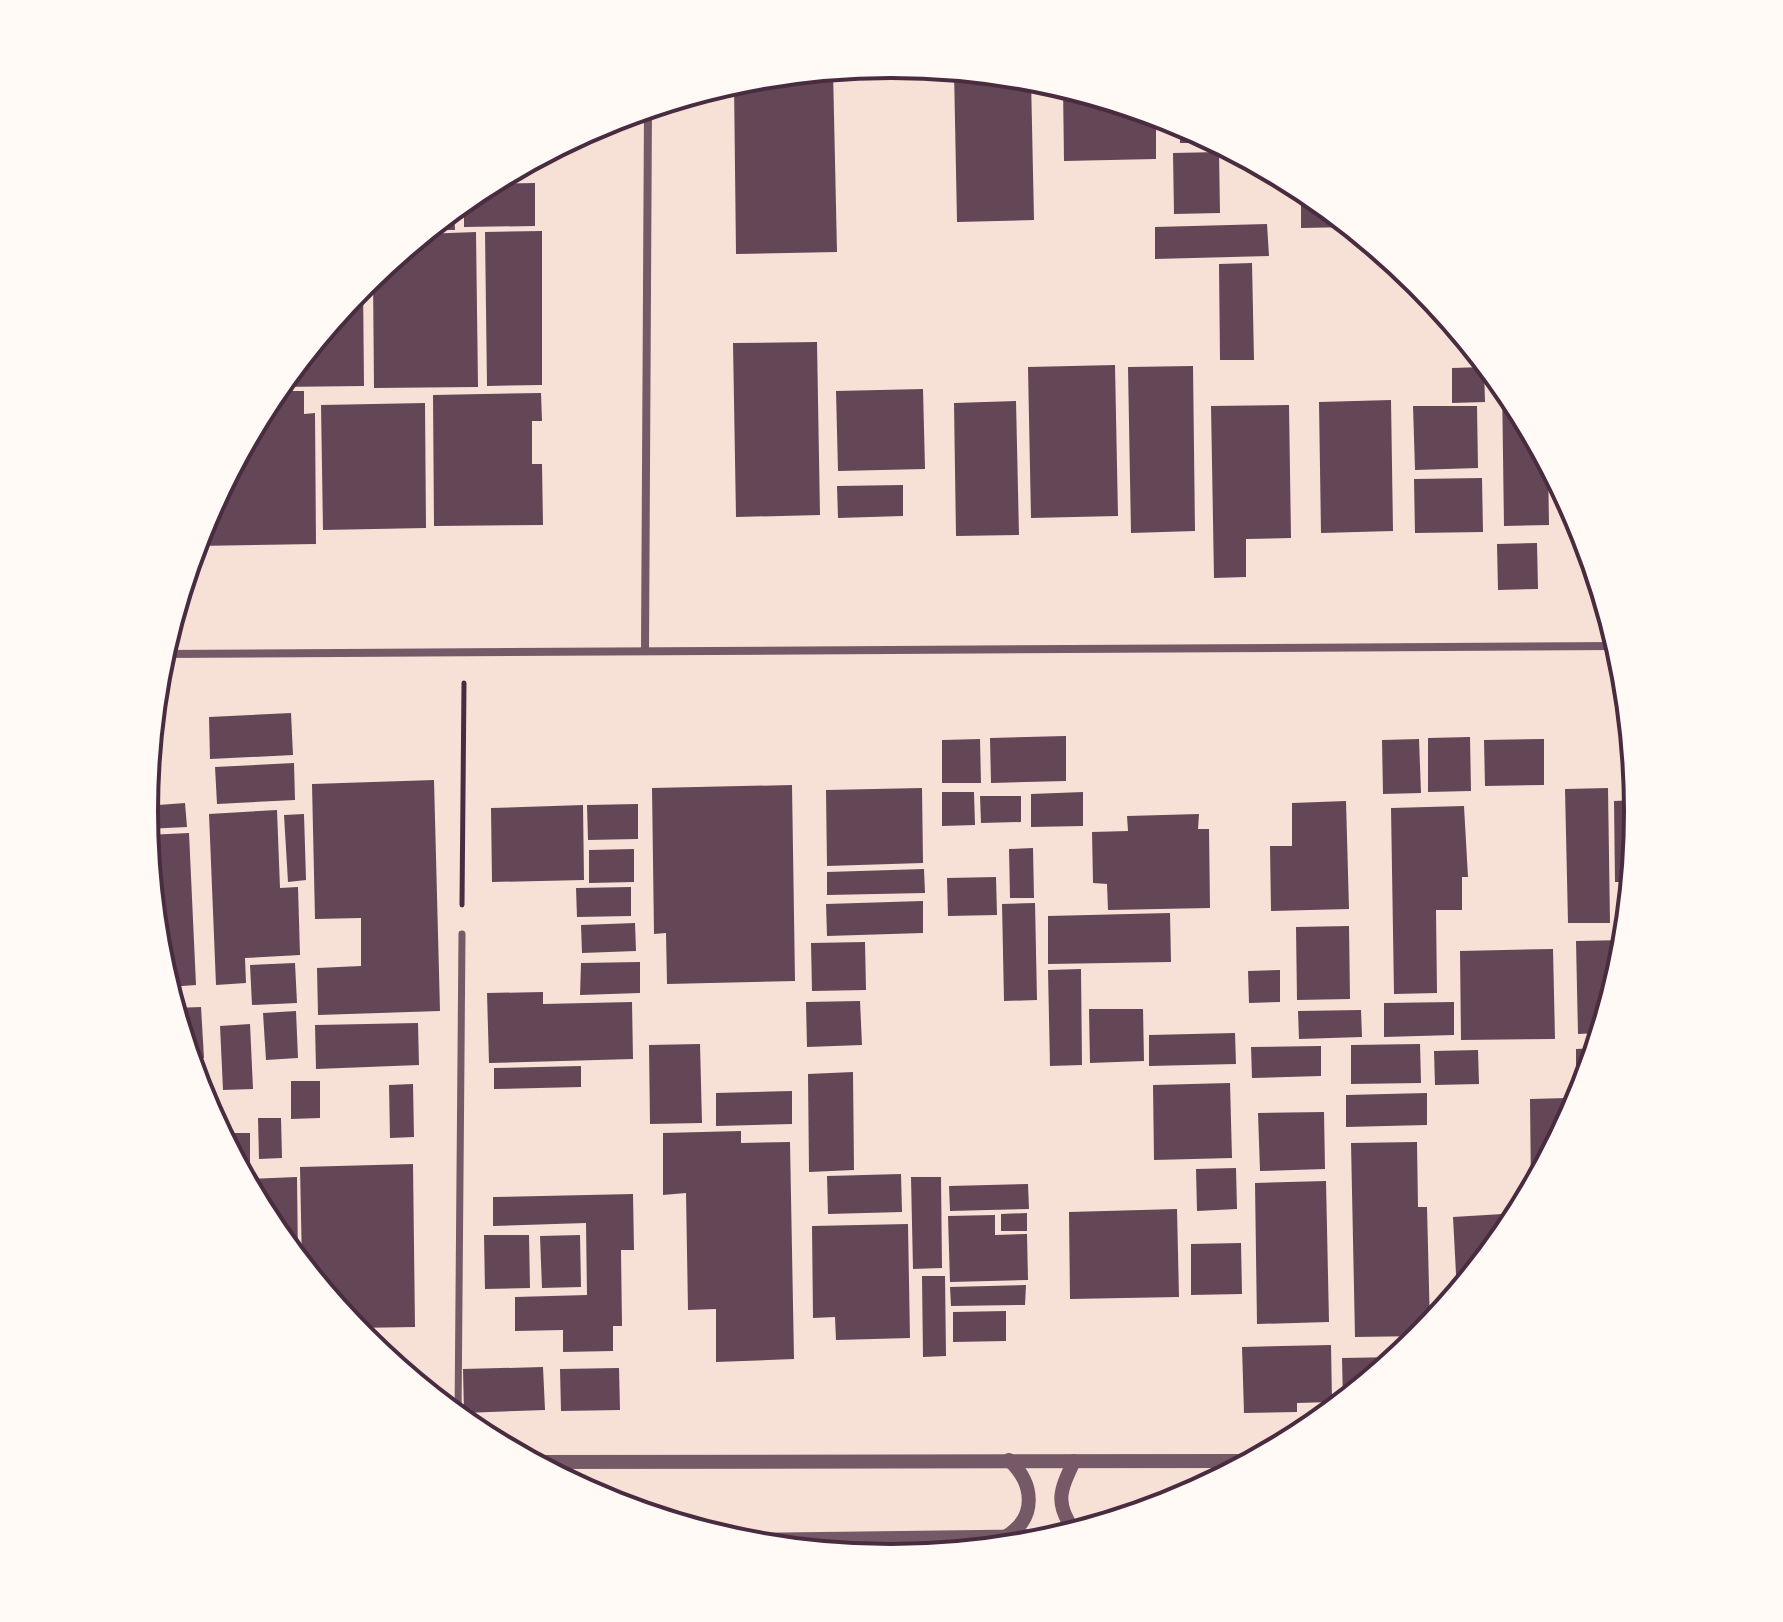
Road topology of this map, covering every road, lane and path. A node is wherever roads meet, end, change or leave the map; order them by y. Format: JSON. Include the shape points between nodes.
{"nodes":[{"id":1,"x":648,"y":120,"type":"edge"},
{"id":2,"x":1605,"y":646,"type":"edge"},
{"id":3,"x":645,"y":650,"type":"junction"},
{"id":4,"x":464,"y":653,"type":"junction"},
{"id":5,"x":176,"y":654,"type":"edge"},
{"id":6,"x":462,"y":934,"type":"joint"},
{"id":7,"x":458,"y":1402,"type":"edge"},
{"id":8,"x":1009,"y":1460,"type":"junction"},
{"id":9,"x":1074,"y":1461,"type":"junction"},
{"id":10,"x":1229,"y":1461,"type":"edge"},
{"id":11,"x":555,"y":1462,"type":"edge"},
{"id":12,"x":1069,"y":1522,"type":"edge"},
{"id":13,"x":1010,"y":1534,"type":"edge"},
{"id":14,"x":992,"y":1537,"type":"edge"},
{"id":15,"x":810,"y":1539,"type":"edge"}],
"edges":[{"from":1,"to":3,"type":"street"},
{"from":2,"to":3,"type":"street"},
{"from":3,"to":4,"type":"street"},
{"from":4,"to":5,"type":"street"},
{"from":4,"to":6,"type":"path"},
{"from":6,"to":7,"type":"street"},
{"from":8,"to":9,"type":"street"},
{"from":8,"to":11,"type":"street"},
{"from":8,"to":13,"type":"street","via":[[1030,1493],[1028,1508]]},
{"from":9,"to":10,"type":"street"},
{"from":9,"to":12,"type":"street","via":[[1060,1493]]},
{"from":14,"to":15,"type":"street"}]}
